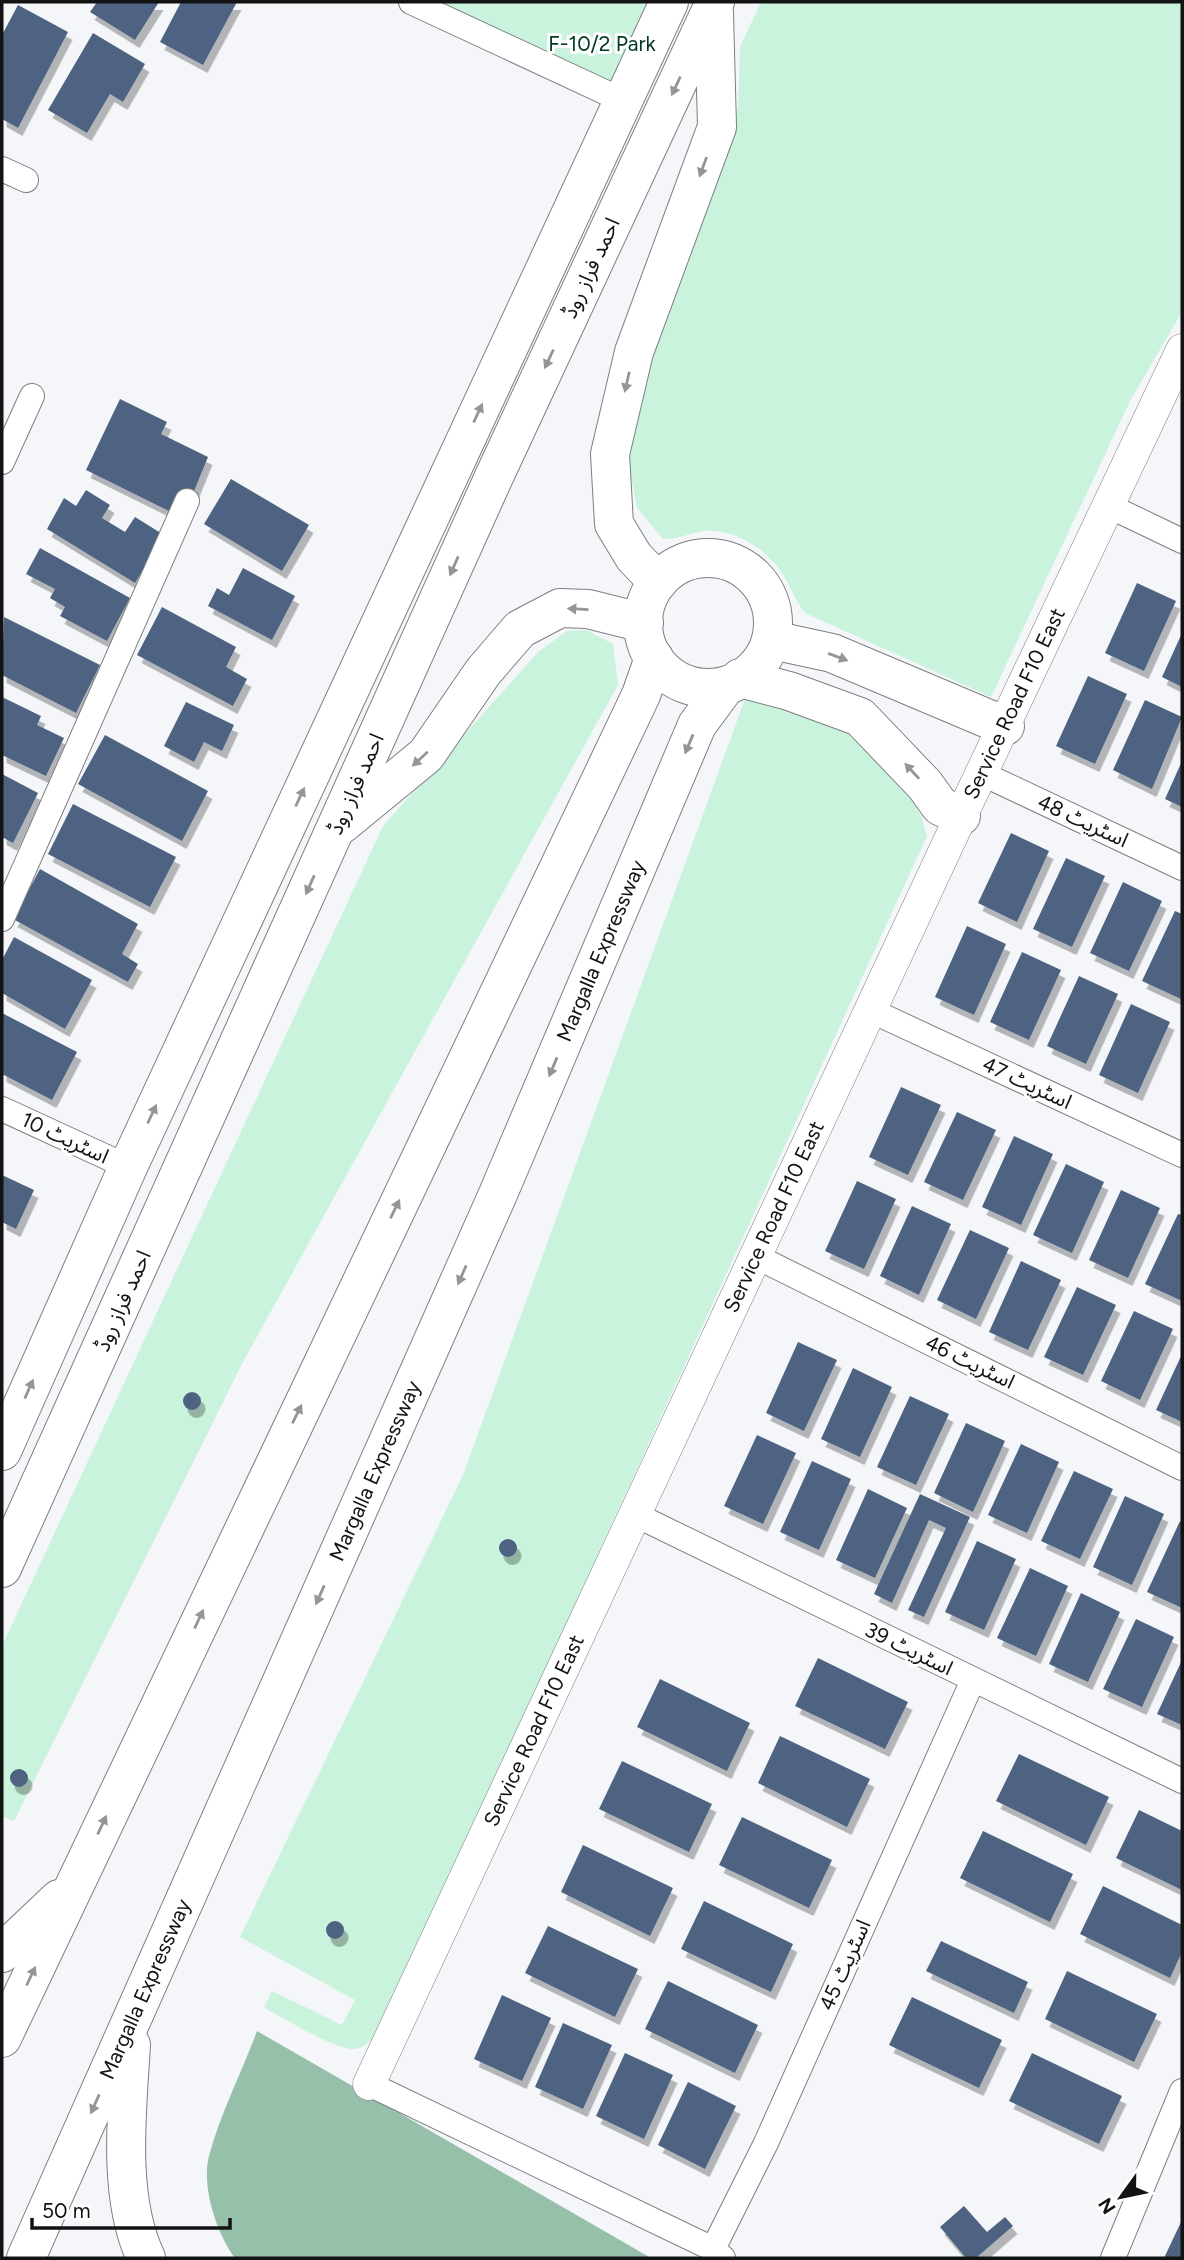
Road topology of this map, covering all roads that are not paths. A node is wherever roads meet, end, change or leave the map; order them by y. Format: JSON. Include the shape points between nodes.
{"nodes":[{"id":1,"x":411,"y":2,"type":"edge"},
{"id":2,"x":669,"y":2,"type":"edge"},
{"id":3,"x":714,"y":3,"type":"edge"},
{"id":4,"x":624,"y":101,"type":"junction"},
{"id":5,"x":2,"y":169,"type":"edge"},
{"id":6,"x":26,"y":180,"type":"dead end"},
{"id":7,"x":1182,"y":350,"type":"edge"},
{"id":8,"x":32,"y":396,"type":"dead end"},
{"id":9,"x":2,"y":462,"type":"edge"},
{"id":10,"x":454,"y":465,"type":"junction"},
{"id":11,"x":492,"y":481,"type":"junction"},
{"id":12,"x":187,"y":501,"type":"dead end"},
{"id":13,"x":1109,"y":506,"type":"junction"},
{"id":14,"x":1182,"y":541,"type":"edge"},
{"id":15,"x":658,"y":582,"type":"junction"},
{"id":16,"x":649,"y":640,"type":"junction"},
{"id":17,"x":772,"y":640,"type":"junction"},
{"id":18,"x":733,"y":683,"type":"junction"},
{"id":19,"x":1005,"y":726,"type":"junction"},
{"id":20,"x":983,"y":774,"type":"junction"},
{"id":21,"x":961,"y":816,"type":"junction"},
{"id":22,"x":335,"y":830,"type":"junction"},
{"id":23,"x":1182,"y":868,"type":"edge"},
{"id":24,"x":2,"y":919,"type":"edge"},
{"id":25,"x":872,"y":1011,"type":"junction"},
{"id":26,"x":2,"y":1109,"type":"edge"},
{"id":27,"x":1182,"y":1155,"type":"edge"},
{"id":28,"x":128,"y":1167,"type":"junction"},
{"id":29,"x":757,"y":1257,"type":"junction"},
{"id":30,"x":2,"y":1451,"type":"edge"},
{"id":31,"x":1182,"y":1468,"type":"edge"},
{"id":32,"x":636,"y":1516,"type":"junction"},
{"id":33,"x":2,"y":1569,"type":"edge"},
{"id":34,"x":974,"y":1680,"type":"junction"},
{"id":35,"x":1182,"y":1781,"type":"edge"},
{"id":36,"x":73,"y":1887,"type":"junction"},
{"id":37,"x":2,"y":1952,"type":"edge"},
{"id":38,"x":133,"y":2019,"type":"junction"},
{"id":39,"x":2,"y":2038,"type":"edge"},
{"id":40,"x":369,"y":2084,"type":"joint"},
{"id":41,"x":1182,"y":2091,"type":"edge"},
{"id":42,"x":718,"y":2254,"type":"edge"},
{"id":43,"x":26,"y":2258,"type":"edge"},
{"id":44,"x":146,"y":2258,"type":"edge"},
{"id":45,"x":1112,"y":2258,"type":"edge"}],
"edges":[{"from":1,"to":4,"type":"street"},
{"from":2,"to":4,"type":"main road","name":"احمد فراز روڈ"},
{"from":3,"to":11,"type":"main road","name":"احمد فراز روڈ","one_way":true},
{"from":3,"to":15,"type":"main road","one_way":true,"via":[[718,127],[634,352],[610,454],[614,524],[634,557]]},
{"from":10,"to":4,"type":"main road","name":"احمد فراز روڈ","one_way":true},
{"from":5,"to":6,"type":"street"},
{"from":7,"to":13,"type":"street","name":"Service Road F10 East"},
{"from":8,"to":9,"type":"street"},
{"from":10,"to":11,"type":"main road","via":[[466,489],[477,490]]},
{"from":28,"to":10,"type":"main road","name":"احمد فراز روڈ","one_way":true},
{"from":11,"to":22,"type":"main road","name":"احمد فراز روڈ","one_way":true},
{"from":12,"to":24,"type":"street"},
{"from":13,"to":14,"type":"street"},
{"from":13,"to":19,"type":"street","name":"Service Road F10 East"},
{"from":15,"to":16,"type":"main road","via":[[644,606]]},
{"from":15,"to":17,"type":"main road","via":[[690,559],[725,559],[754,576],[772,606]]},
{"from":16,"to":18,"type":"main road","via":[[662,670],[691,687]]},
{"from":16,"to":22,"type":"main road","one_way":true,"via":[[588,609],[560,608],[520,629],[483,672],[426,755]]},
{"from":36,"to":16,"type":"main road","one_way":true,"via":[[635,708]]},
{"from":17,"to":18,"type":"main road","via":[[755,670]]},
{"from":17,"to":19,"type":"main road","one_way":true,"via":[[832,653]]},
{"from":21,"to":18,"type":"main road","one_way":true,"via":[[940,806],[860,717],[789,691]]},
{"from":18,"to":38,"type":"main road","name":"Margalla Expressway","one_way":true,"via":[[697,725],[498,1194]]},
{"from":19,"to":20,"type":"street","name":"Service Road F10 East"},
{"from":20,"to":21,"type":"street","name":"Service Road F10 East"},
{"from":20,"to":23,"type":"street","name":"اسٹریٹ 48"},
{"from":21,"to":25,"type":"street","name":"Service Road F10 East"},
{"from":22,"to":33,"type":"main road","name":"احمد فراز روڈ","one_way":true},
{"from":25,"to":27,"type":"street","name":"اسٹریٹ 47"},
{"from":25,"to":29,"type":"street","name":"Service Road F10 East"},
{"from":26,"to":28,"type":"street","name":"اسٹریٹ 10"},
{"from":30,"to":28,"type":"main road","name":"احمد فراز روڈ","one_way":true},
{"from":29,"to":31,"type":"street","name":"اسٹریٹ 46"},
{"from":29,"to":32,"type":"street","name":"Service Road F10 East"},
{"from":32,"to":34,"type":"street","name":"اسٹریٹ 39"},
{"from":32,"to":40,"type":"street","name":"Service Road F10 East"},
{"from":34,"to":35,"type":"street","name":"اسٹریٹ 39"},
{"from":34,"to":42,"type":"street","name":"اسٹریٹ 45"},
{"from":36,"to":37,"type":"main road"},
{"from":39,"to":36,"type":"main road","one_way":true},
{"from":38,"to":43,"type":"main road","name":"Margalla Expressway","one_way":true},
{"from":38,"to":44,"type":"main road","via":[[126,2131],[134,2232]]},
{"from":40,"to":42,"type":"street"},
{"from":41,"to":45,"type":"street"}]}
